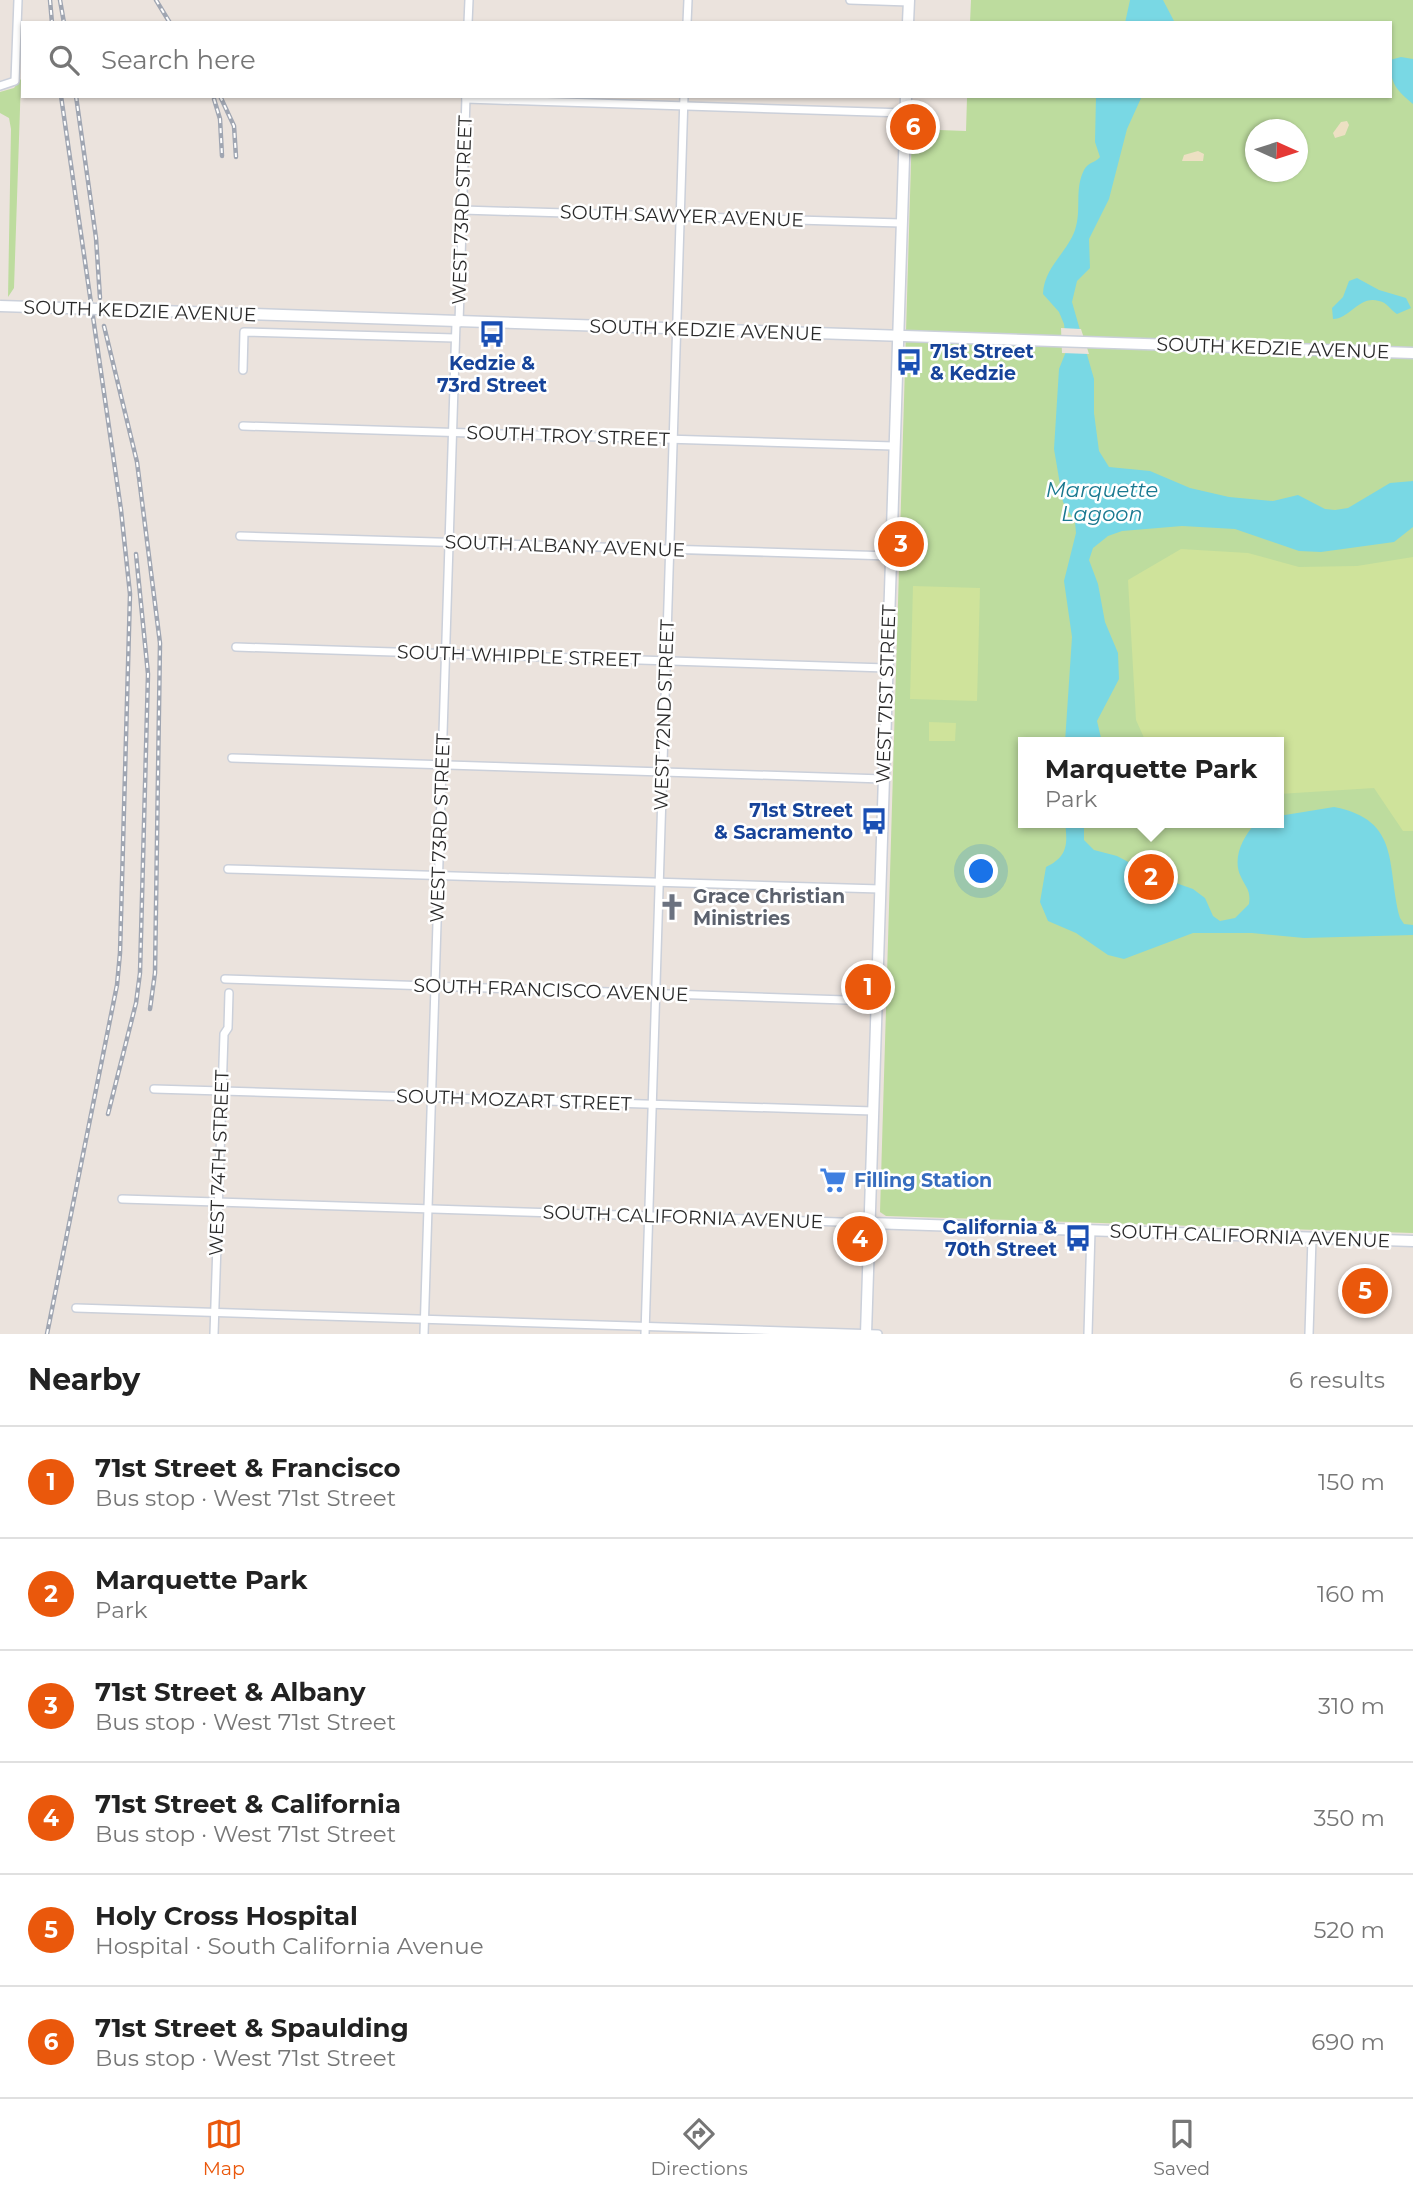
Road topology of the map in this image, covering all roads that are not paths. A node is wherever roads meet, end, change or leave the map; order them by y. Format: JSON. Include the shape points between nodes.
{"nodes":[{"id":1,"x":18,"y":0,"type":"edge"},
{"id":2,"x":469,"y":0,"type":"edge"},
{"id":3,"x":688,"y":0,"type":"edge"},
{"id":4,"x":850,"y":0,"type":"edge"},
{"id":5,"x":909,"y":1,"type":"edge"},
{"id":6,"x":468,"y":21,"type":"edge"},
{"id":7,"x":687,"y":21,"type":"edge"},
{"id":8,"x":908,"y":21,"type":"edge"},
{"id":9,"x":0,"y":86,"type":"edge"},
{"id":10,"x":466,"y":98,"type":"edge"},
{"id":11,"x":684,"y":98,"type":"edge"},
{"id":12,"x":906,"y":98,"type":"edge"},
{"id":13,"x":684,"y":106,"type":"junction"},
{"id":14,"x":905,"y":113,"type":"junction"},
{"id":15,"x":462,"y":210,"type":"junction"},
{"id":16,"x":680,"y":216,"type":"junction"},
{"id":17,"x":901,"y":223,"type":"junction"},
{"id":18,"x":0,"y":306,"type":"edge"},
{"id":19,"x":457,"y":323,"type":"junction"},
{"id":20,"x":676,"y":329,"type":"junction"},
{"id":21,"x":897,"y":335,"type":"junction"},
{"id":22,"x":455,"y":338,"type":"junction"},
{"id":23,"x":1413,"y":353,"type":"edge"},
{"id":24,"x":243,"y":370,"type":"dead end"},
{"id":25,"x":243,"y":426,"type":"dead end"},
{"id":26,"x":453,"y":432,"type":"junction"},
{"id":27,"x":672,"y":439,"type":"junction"},
{"id":28,"x":893,"y":446,"type":"junction"},
{"id":29,"x":240,"y":536,"type":"dead end"},
{"id":30,"x":449,"y":542,"type":"junction"},
{"id":31,"x":669,"y":549,"type":"junction"},
{"id":32,"x":890,"y":556,"type":"junction"},
{"id":33,"x":236,"y":646,"type":"dead end"},
{"id":34,"x":445,"y":654,"type":"junction"},
{"id":35,"x":666,"y":661,"type":"junction"},
{"id":36,"x":886,"y":668,"type":"junction"},
{"id":37,"x":232,"y":758,"type":"dead end"},
{"id":38,"x":442,"y":765,"type":"junction"},
{"id":39,"x":662,"y":772,"type":"junction"},
{"id":40,"x":883,"y":779,"type":"junction"},
{"id":41,"x":228,"y":869,"type":"dead end"},
{"id":42,"x":439,"y":876,"type":"junction"},
{"id":43,"x":659,"y":882,"type":"junction"},
{"id":44,"x":880,"y":889,"type":"junction"},
{"id":45,"x":225,"y":979,"type":"dead end"},
{"id":46,"x":435,"y":987,"type":"junction"},
{"id":47,"x":229,"y":993,"type":"dead end"},
{"id":48,"x":655,"y":993,"type":"junction"},
{"id":49,"x":876,"y":1001,"type":"junction"},
{"id":50,"x":154,"y":1089,"type":"dead end"},
{"id":51,"x":222,"y":1091,"type":"junction"},
{"id":52,"x":432,"y":1097,"type":"junction"},
{"id":53,"x":652,"y":1104,"type":"junction"},
{"id":54,"x":873,"y":1111,"type":"junction"},
{"id":55,"x":122,"y":1199,"type":"dead end"},
{"id":56,"x":218,"y":1202,"type":"junction"},
{"id":57,"x":428,"y":1209,"type":"junction"},
{"id":58,"x":648,"y":1216,"type":"junction"},
{"id":59,"x":870,"y":1223,"type":"junction"},
{"id":60,"x":1091,"y":1230,"type":"junction"},
{"id":61,"x":1312,"y":1238,"type":"junction"},
{"id":62,"x":1413,"y":1241,"type":"edge"},
{"id":63,"x":76,"y":1308,"type":"dead end"},
{"id":64,"x":215,"y":1312,"type":"junction"},
{"id":65,"x":425,"y":1319,"type":"junction"},
{"id":66,"x":645,"y":1330,"type":"edge"},
{"id":67,"x":214,"y":1334,"type":"edge"},
{"id":68,"x":425,"y":1334,"type":"edge"},
{"id":69,"x":866,"y":1334,"type":"edge"},
{"id":70,"x":878,"y":1334,"type":"edge"},
{"id":71,"x":1088,"y":1334,"type":"edge"},
{"id":72,"x":1309,"y":1334,"type":"edge"}],
"edges":[{"from":1,"to":9,"type":"street","via":[[15,81]]},
{"from":2,"to":6,"type":"street"},
{"from":3,"to":7,"type":"street"},
{"from":4,"to":5,"type":"street"},
{"from":5,"to":8,"type":"main road"},
{"from":10,"to":13,"type":"street"},
{"from":10,"to":15,"type":"street","name":"WEST 73RD STREET"},
{"from":11,"to":13,"type":"street","name":"WEST 72ND STREET"},
{"from":12,"to":14,"type":"main road","name":"WEST 71ST STREET"},
{"from":13,"to":14,"type":"street"},
{"from":13,"to":16,"type":"street","name":"WEST 72ND STREET"},
{"from":14,"to":17,"type":"main road","name":"WEST 71ST STREET"},
{"from":15,"to":16,"type":"street","name":"SOUTH SAWYER AVENUE"},
{"from":15,"to":19,"type":"street","name":"WEST 73RD STREET"},
{"from":16,"to":17,"type":"street","name":"SOUTH SAWYER AVENUE"},
{"from":16,"to":20,"type":"street","name":"WEST 72ND STREET"},
{"from":17,"to":21,"type":"main road","name":"WEST 71ST STREET"},
{"from":18,"to":19,"type":"main road","name":"SOUTH KEDZIE AVENUE","bridge":true},
{"from":19,"to":20,"type":"main road","name":"SOUTH KEDZIE AVENUE"},
{"from":19,"to":22,"type":"street","name":"WEST 73RD STREET"},
{"from":20,"to":21,"type":"main road","name":"SOUTH KEDZIE AVENUE"},
{"from":20,"to":27,"type":"street","name":"WEST 72ND STREET"},
{"from":21,"to":23,"type":"main road","name":"SOUTH KEDZIE AVENUE"},
{"from":21,"to":28,"type":"main road","name":"WEST 71ST STREET"},
{"from":22,"to":24,"type":"street","name":"SOUTH KEDZIE AVENUE","via":[[244,332]]},
{"from":22,"to":26,"type":"street","name":"WEST 73RD STREET"},
{"from":25,"to":26,"type":"street","name":"SOUTH TROY STREET"},
{"from":26,"to":27,"type":"street","name":"SOUTH TROY STREET"},
{"from":26,"to":30,"type":"street","name":"WEST 73RD STREET"},
{"from":27,"to":28,"type":"street","name":"SOUTH TROY STREET"},
{"from":27,"to":31,"type":"street","name":"WEST 72ND STREET"},
{"from":28,"to":32,"type":"main road","name":"WEST 71ST STREET"},
{"from":29,"to":30,"type":"street","name":"SOUTH ALBANY AVENUE"},
{"from":30,"to":31,"type":"street","name":"SOUTH ALBANY AVENUE"},
{"from":30,"to":34,"type":"street","name":"WEST 73RD STREET"},
{"from":31,"to":32,"type":"street","name":"SOUTH ALBANY AVENUE"},
{"from":31,"to":35,"type":"street","name":"WEST 72ND STREET"},
{"from":32,"to":36,"type":"main road","name":"WEST 71ST STREET"},
{"from":33,"to":34,"type":"street","name":"SOUTH WHIPPLE STREET"},
{"from":34,"to":35,"type":"street","name":"SOUTH WHIPPLE STREET"},
{"from":34,"to":38,"type":"street","name":"WEST 73RD STREET"},
{"from":35,"to":36,"type":"street","name":"SOUTH WHIPPLE STREET"},
{"from":35,"to":39,"type":"street","name":"WEST 72ND STREET"},
{"from":36,"to":40,"type":"main road","name":"WEST 71ST STREET"},
{"from":37,"to":38,"type":"street"},
{"from":38,"to":39,"type":"street"},
{"from":38,"to":42,"type":"street","name":"WEST 73RD STREET"},
{"from":39,"to":40,"type":"street"},
{"from":39,"to":43,"type":"street","name":"WEST 72ND STREET"},
{"from":40,"to":44,"type":"main road","name":"WEST 71ST STREET"},
{"from":41,"to":42,"type":"street"},
{"from":42,"to":43,"type":"street"},
{"from":42,"to":46,"type":"street","name":"WEST 73RD STREET"},
{"from":43,"to":44,"type":"street"},
{"from":43,"to":48,"type":"street","name":"WEST 72ND STREET"},
{"from":44,"to":49,"type":"main road","name":"WEST 71ST STREET"},
{"from":45,"to":46,"type":"street","name":"SOUTH FRANCISCO AVENUE"},
{"from":46,"to":48,"type":"street","name":"SOUTH FRANCISCO AVENUE"},
{"from":46,"to":52,"type":"street","name":"WEST 73RD STREET"},
{"from":47,"to":51,"type":"street","name":"WEST 74TH STREET"},
{"from":48,"to":49,"type":"street","name":"SOUTH FRANCISCO AVENUE"},
{"from":48,"to":53,"type":"street","name":"WEST 72ND STREET"},
{"from":49,"to":54,"type":"main road","name":"WEST 71ST STREET"},
{"from":50,"to":51,"type":"street","name":"SOUTH MOZART STREET"},
{"from":51,"to":52,"type":"street","name":"SOUTH MOZART STREET"},
{"from":51,"to":56,"type":"street","name":"WEST 74TH STREET"},
{"from":52,"to":53,"type":"street","name":"SOUTH MOZART STREET"},
{"from":52,"to":57,"type":"street","name":"WEST 73RD STREET"},
{"from":53,"to":54,"type":"street","name":"SOUTH MOZART STREET"},
{"from":53,"to":58,"type":"street","name":"WEST 72ND STREET"},
{"from":54,"to":59,"type":"main road","name":"WEST 71ST STREET"},
{"from":55,"to":56,"type":"street","name":"SOUTH CALIFORNIA AVENUE"},
{"from":56,"to":57,"type":"street","name":"SOUTH CALIFORNIA AVENUE"},
{"from":56,"to":64,"type":"street","name":"WEST 74TH STREET"},
{"from":57,"to":58,"type":"street","name":"SOUTH CALIFORNIA AVENUE"},
{"from":57,"to":65,"type":"street","name":"WEST 73RD STREET"},
{"from":58,"to":59,"type":"street","name":"SOUTH CALIFORNIA AVENUE"},
{"from":58,"to":66,"type":"street","name":"WEST 72ND STREET"},
{"from":59,"to":60,"type":"main road","name":"SOUTH CALIFORNIA AVENUE"},
{"from":59,"to":69,"type":"main road","name":"WEST 71ST STREET"},
{"from":60,"to":61,"type":"main road","name":"SOUTH CALIFORNIA AVENUE"},
{"from":60,"to":71,"type":"street"},
{"from":61,"to":62,"type":"main road","name":"SOUTH CALIFORNIA AVENUE"},
{"from":61,"to":72,"type":"street"},
{"from":63,"to":64,"type":"street"},
{"from":64,"to":65,"type":"street"},
{"from":64,"to":67,"type":"street","name":"WEST 74TH STREET"},
{"from":65,"to":66,"type":"street"},
{"from":65,"to":68,"type":"street","name":"WEST 73RD STREET"},
{"from":66,"to":69,"type":"street"},
{"from":69,"to":70,"type":"street"}]}
